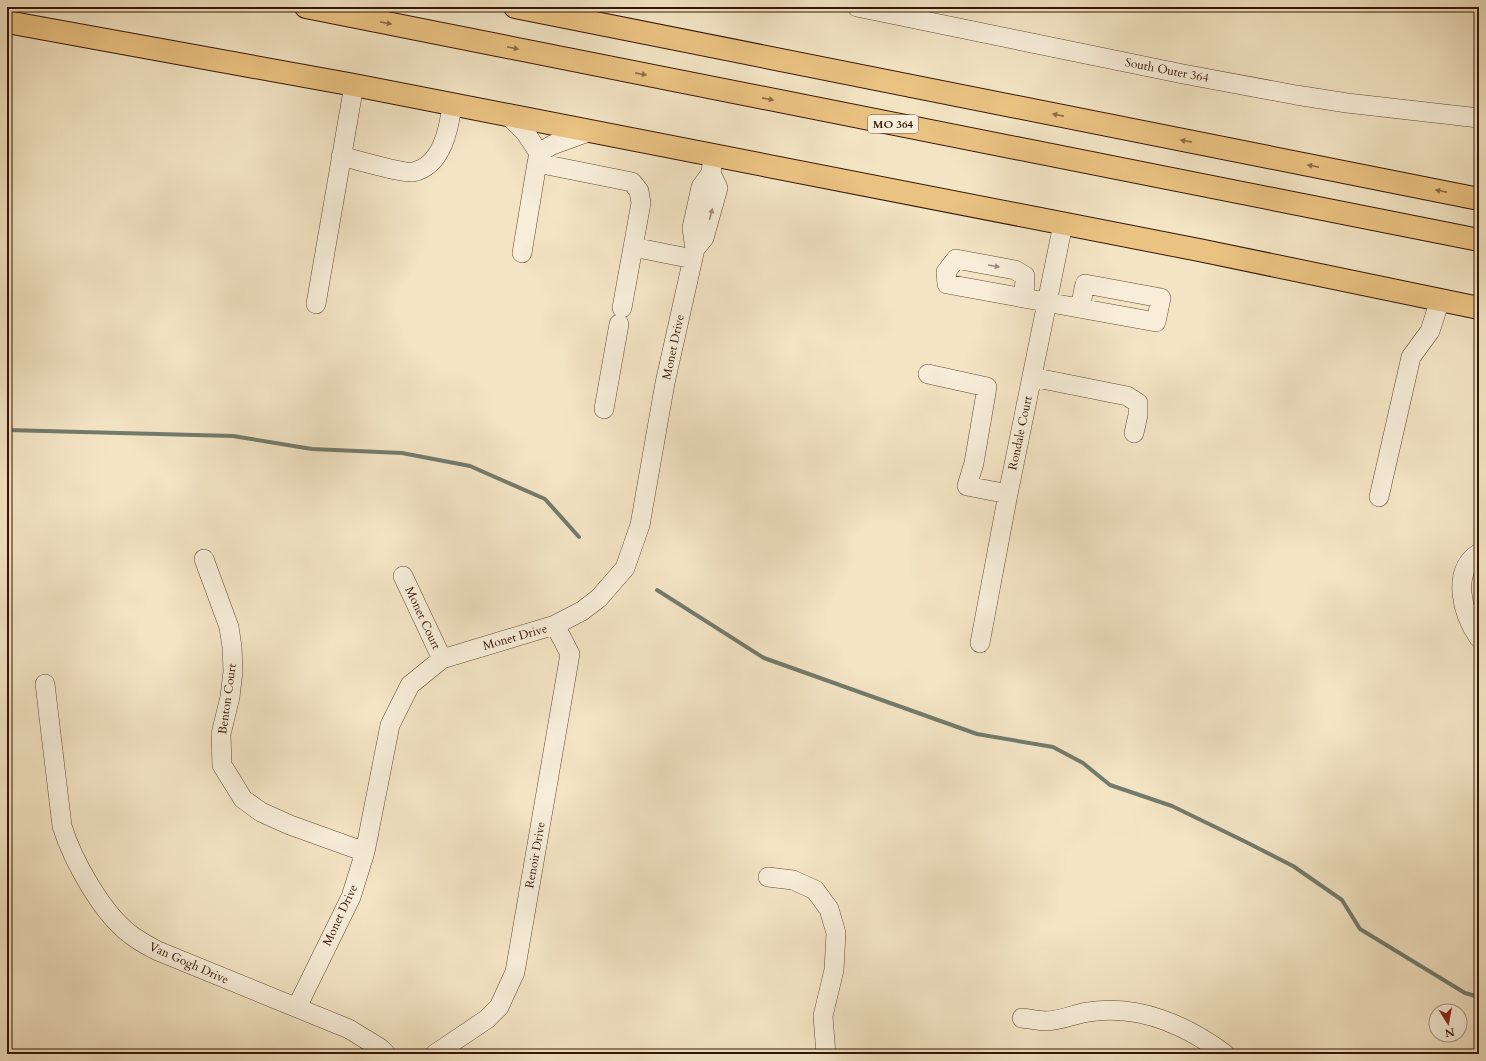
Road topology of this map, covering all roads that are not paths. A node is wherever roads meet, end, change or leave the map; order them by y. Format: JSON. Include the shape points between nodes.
{"nodes":[{"id":1,"x":306,"y":7,"type":"edge"},
{"id":2,"x":515,"y":7,"type":"edge"},
{"id":3,"x":857,"y":7,"type":"edge"},
{"id":4,"x":7,"y":22,"type":"edge"},
{"id":5,"x":354,"y":85,"type":"junction"},
{"id":6,"x":452,"y":105,"type":"junction"},
{"id":7,"x":510,"y":116,"type":"junction"},
{"id":8,"x":1479,"y":118,"type":"edge"},
{"id":9,"x":588,"y":132,"type":"junction"},
{"id":10,"x":341,"y":156,"type":"junction"},
{"id":11,"x":538,"y":158,"type":"junction"},
{"id":12,"x":712,"y":165,"type":"junction"},
{"id":13,"x":1479,"y":199,"type":"edge"},
{"id":14,"x":1063,"y":224,"type":"junction"},
{"id":15,"x":1479,"y":240,"type":"edge"},
{"id":16,"x":633,"y":247,"type":"junction"},
{"id":17,"x":522,"y":252,"type":"dead end"},
{"id":18,"x":694,"y":254,"type":"junction"},
{"id":19,"x":1024,"y":298,"type":"junction"},
{"id":20,"x":1440,"y":300,"type":"junction"},
{"id":21,"x":1047,"y":302,"type":"junction"},
{"id":22,"x":316,"y":304,"type":"dead end"},
{"id":23,"x":1080,"y":308,"type":"dead end"},
{"id":24,"x":1479,"y":308,"type":"edge"},
{"id":25,"x":928,"y":374,"type":"dead end"},
{"id":26,"x":1032,"y":377,"type":"junction"},
{"id":27,"x":604,"y":409,"type":"dead end"},
{"id":28,"x":1134,"y":433,"type":"dead end"},
{"id":29,"x":1008,"y":494,"type":"junction"},
{"id":30,"x":1379,"y":497,"type":"dead end"},
{"id":31,"x":1479,"y":553,"type":"edge"},
{"id":32,"x":204,"y":559,"type":"dead end"},
{"id":33,"x":403,"y":576,"type":"dead end"},
{"id":34,"x":555,"y":625,"type":"junction"},
{"id":35,"x":1479,"y":638,"type":"edge"},
{"id":36,"x":980,"y":643,"type":"dead end"},
{"id":37,"x":442,"y":659,"type":"junction"},
{"id":38,"x":45,"y":684,"type":"dead end"},
{"id":39,"x":365,"y":852,"type":"junction"},
{"id":40,"x":768,"y":877,"type":"dead end"},
{"id":41,"x":296,"y":1007,"type":"junction"},
{"id":42,"x":1022,"y":1018,"type":"dead end"},
{"id":43,"x":386,"y":1054,"type":"edge"},
{"id":44,"x":434,"y":1054,"type":"edge"},
{"id":45,"x":826,"y":1054,"type":"edge"},
{"id":46,"x":1225,"y":1054,"type":"edge"}],
"edges":[{"from":1,"to":15,"type":"main road","number":"MO 364","one_way":true},
{"from":13,"to":2,"type":"main road","one_way":true},
{"from":3,"to":8,"type":"street","name":"South Outer 364","via":[[1296,95]]},
{"from":4,"to":5,"type":"main road"},
{"from":5,"to":6,"type":"main road"},
{"from":5,"to":10,"type":"street"},
{"from":6,"to":7,"type":"main road"},
{"from":6,"to":10,"type":"street","via":[[449,132],[437,154],[424,168],[412,173]]},
{"from":7,"to":9,"type":"main road"},
{"from":7,"to":11,"type":"street","via":[[525,132]]},
{"from":9,"to":11,"type":"street","via":[[552,145]]},
{"from":9,"to":12,"type":"main road"},
{"from":10,"to":22,"type":"street"},
{"from":11,"to":16,"type":"street","via":[[632,182],[639,191],[641,203]]},
{"from":11,"to":17,"type":"street"},
{"from":12,"to":14,"type":"main road"},
{"from":12,"to":18,"type":"street","name":"Monet Drive","via":[[718,188],[704,238]]},
{"from":14,"to":20,"type":"main road"},
{"from":14,"to":21,"type":"street","name":"Rondale Court"},
{"from":16,"to":18,"type":"street"},
{"from":16,"to":27,"type":"street"},
{"from":18,"to":34,"type":"street","name":"Monet Drive","via":[[665,383],[640,525],[625,568],[589,606]]},
{"from":19,"to":19,"type":"street","one_way":true,"via":[[947,284],[946,272],[956,259],[1015,270],[1025,276]]},
{"from":19,"to":21,"type":"street"},
{"from":20,"to":24,"type":"main road"},
{"from":20,"to":30,"type":"street","via":[[1430,331],[1411,357]]},
{"from":21,"to":23,"type":"street"},
{"from":21,"to":26,"type":"street","name":"Rondale Court"},
{"from":25,"to":29,"type":"street","via":[[987,386],[974,463],[967,486]]},
{"from":26,"to":28,"type":"street","via":[[1127,396],[1138,403]]},
{"from":26,"to":29,"type":"street","name":"Rondale Court"},
{"from":29,"to":36,"type":"street","name":"Rondale Court"},
{"from":31,"to":35,"type":"street","via":[[1472,558],[1465,571],[1461,594],[1473,629]]},
{"from":32,"to":39,"type":"street","name":"Benton Court","via":[[229,627],[232,647],[230,697],[221,734],[222,765],[243,799],[261,812],[290,826]]},
{"from":33,"to":37,"type":"street","name":"Monet Court"},
{"from":34,"to":37,"type":"street","name":"Monet Drive"},
{"from":34,"to":44,"type":"street","name":"Renoir Drive","via":[[570,654],[515,972],[499,1007],[488,1019]]},
{"from":37,"to":39,"type":"street","name":"Monet Drive","via":[[410,684],[390,725]]},
{"from":38,"to":41,"type":"street","name":"Van Gogh Drive","via":[[62,826],[80,872],[114,918],[133,937],[158,951]]},
{"from":39,"to":41,"type":"street","name":"Monet Drive","via":[[351,897]]},
{"from":40,"to":45,"type":"street","via":[[793,880],[815,890],[829,909],[836,933],[834,970],[823,1016]]},
{"from":41,"to":43,"type":"street","name":"Van Gogh Drive","via":[[349,1029]]},
{"from":42,"to":46,"type":"street","via":[[1047,1021],[1112,1010],[1139,1013],[1176,1024],[1205,1039]]}]}
